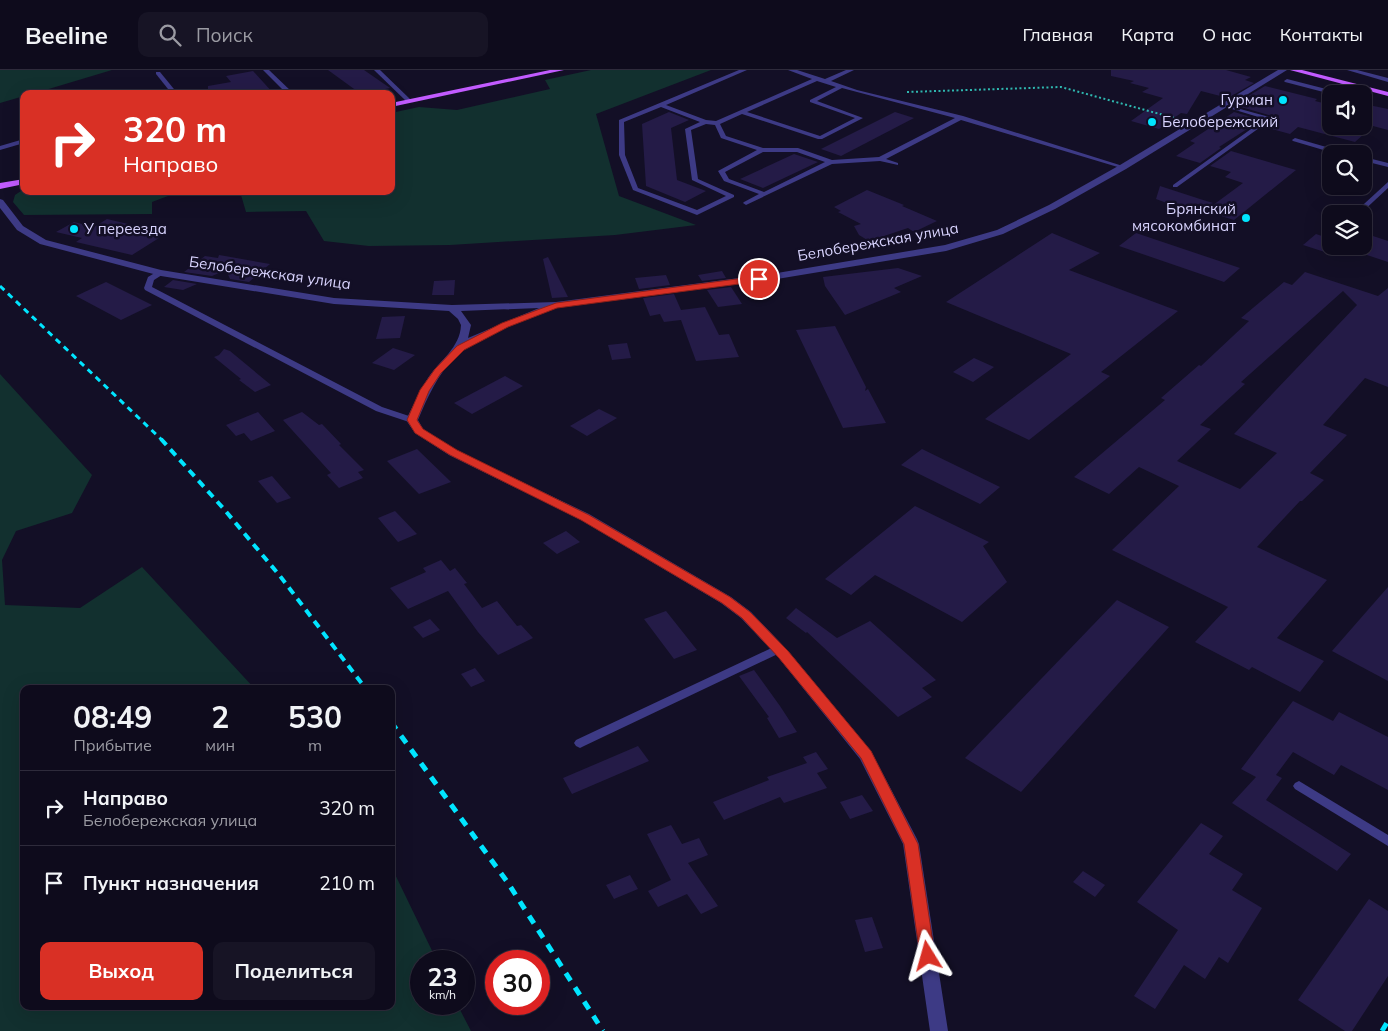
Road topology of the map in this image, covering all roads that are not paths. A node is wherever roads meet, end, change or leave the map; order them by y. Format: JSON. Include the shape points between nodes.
{"nodes":[{"id":1,"x":266,"y":70,"type":"edge"},
{"id":2,"x":377,"y":70,"type":"edge"},
{"id":3,"x":560,"y":70,"type":"edge"},
{"id":4,"x":744,"y":70,"type":"edge"},
{"id":5,"x":791,"y":70,"type":"edge"},
{"id":6,"x":851,"y":70,"type":"edge"},
{"id":7,"x":1283,"y":70,"type":"edge"},
{"id":8,"x":1294,"y":70,"type":"edge"},
{"id":9,"x":1324,"y":70,"type":"edge"},
{"id":10,"x":1350,"y":70,"type":"edge"},
{"id":11,"x":158,"y":73,"type":"dead end"},
{"id":12,"x":816,"y":79,"type":"junction"},
{"id":13,"x":1388,"y":80,"type":"edge"},
{"id":14,"x":1287,"y":81,"type":"dead end"},
{"id":15,"x":824,"y":82,"type":"junction"},
{"id":16,"x":1345,"y":83,"type":"junction"},
{"id":17,"x":1388,"y":86,"type":"edge"},
{"id":18,"x":840,"y":87,"type":"junction"},
{"id":19,"x":172,"y":90,"type":"edge"},
{"id":20,"x":287,"y":90,"type":"edge"},
{"id":21,"x":1388,"y":94,"type":"edge"},
{"id":22,"x":409,"y":101,"type":"junction"},
{"id":23,"x":395,"y":104,"type":"edge"},
{"id":24,"x":661,"y":105,"type":"junction"},
{"id":25,"x":1224,"y":105,"type":"junction"},
{"id":26,"x":742,"y":112,"type":"junction"},
{"id":27,"x":961,"y":117,"type":"junction"},
{"id":28,"x":705,"y":122,"type":"junction"},
{"id":29,"x":718,"y":123,"type":"junction"},
{"id":30,"x":1295,"y":140,"type":"dead end"},
{"id":31,"x":20,"y":142,"type":"edge"},
{"id":32,"x":0,"y":148,"type":"edge"},
{"id":33,"x":1322,"y":148,"type":"edge"},
{"id":34,"x":762,"y":150,"type":"junction"},
{"id":35,"x":880,"y":159,"type":"junction"},
{"id":36,"x":1372,"y":161,"type":"edge"},
{"id":37,"x":831,"y":162,"type":"junction"},
{"id":38,"x":896,"y":164,"type":"dead end"},
{"id":39,"x":1388,"y":166,"type":"edge"},
{"id":40,"x":1123,"y":167,"type":"junction"},
{"id":41,"x":20,"y":183,"type":"edge"},
{"id":42,"x":1388,"y":184,"type":"edge"},
{"id":43,"x":0,"y":186,"type":"edge"},
{"id":44,"x":1175,"y":186,"type":"dead end"},
{"id":45,"x":765,"y":194,"type":"junction"},
{"id":46,"x":0,"y":202,"type":"edge"},
{"id":47,"x":746,"y":203,"type":"dead end"},
{"id":48,"x":1366,"y":205,"type":"edge"},
{"id":49,"x":161,"y":273,"type":"junction"},
{"id":50,"x":556,"y":306,"type":"junction"},
{"id":51,"x":452,"y":308,"type":"junction"},
{"id":52,"x":460,"y":348,"type":"junction"},
{"id":53,"x":412,"y":420,"type":"junction"},
{"id":54,"x":778,"y":649,"type":"junction"},
{"id":55,"x":580,"y":743,"type":"dead end"},
{"id":56,"x":1299,"y":786,"type":"dead end"},
{"id":57,"x":1388,"y":842,"type":"edge"},
{"id":58,"x":939,"y":1031,"type":"edge"}],
"edges":[{"from":1,"to":20,"type":"lane"},
{"from":2,"to":22,"type":"lane"},
{"from":3,"to":22,"type":"main road"},
{"from":4,"to":24,"type":"lane"},
{"from":5,"to":12,"type":"lane"},
{"from":6,"to":15,"type":"lane"},
{"from":7,"to":25,"type":"street","name":"Белобережская улица"},
{"from":8,"to":16,"type":"main road"},
{"from":9,"to":17,"type":"main road"},
{"from":10,"to":13,"type":"lane"},
{"from":11,"to":19,"type":"lane"},
{"from":12,"to":15,"type":"lane"},
{"from":12,"to":26,"type":"lane"},
{"from":14,"to":16,"type":"lane","via":[[1331,92]]},
{"from":15,"to":18,"type":"lane"},
{"from":16,"to":21,"type":"main road"},
{"from":18,"to":26,"type":"lane","via":[[812,102],[860,118],[820,138]]},
{"from":18,"to":27,"type":"lane"},
{"from":22,"to":23,"type":"main road"},
{"from":24,"to":28,"type":"lane"},
{"from":24,"to":28,"type":"lane","via":[[621,121],[622,155],[634,189],[697,213],[732,196],[696,180],[688,129]]},
{"from":25,"to":40,"type":"street","name":"Белобережская улица"},
{"from":25,"to":44,"type":"lane","via":[[1270,118]]},
{"from":26,"to":29,"type":"lane"},
{"from":27,"to":35,"type":"lane"},
{"from":27,"to":40,"type":"lane"},
{"from":28,"to":29,"type":"lane"},
{"from":29,"to":34,"type":"lane","via":[[723,137]]},
{"from":30,"to":33,"type":"lane"},
{"from":31,"to":32,"type":"lane"},
{"from":34,"to":37,"type":"lane","via":[[798,150]]},
{"from":34,"to":45,"type":"lane","via":[[721,171],[726,180]]},
{"from":35,"to":37,"type":"lane"},
{"from":35,"to":38,"type":"lane"},
{"from":36,"to":39,"type":"lane"},
{"from":37,"to":45,"type":"lane"},
{"from":40,"to":50,"type":"street","name":"Белобережская улица","via":[[1000,232],[946,248],[777,276]]},
{"from":41,"to":43,"type":"main road"},
{"from":42,"to":48,"type":"lane"},
{"from":45,"to":47,"type":"lane"},
{"from":46,"to":49,"type":"street","name":"Белобережская улица","via":[[20,228],[43,242]]},
{"from":49,"to":51,"type":"street","name":"Белобережская улица","via":[[334,301]]},
{"from":49,"to":53,"type":"lane","via":[[151,279],[148,288],[379,409]]},
{"from":50,"to":51,"type":"street","name":"Белобережская улица"},
{"from":50,"to":52,"type":"street","name":"Белобережская улица","via":[[505,325]]},
{"from":51,"to":52,"type":"street","via":[[464,317],[467,327]]},
{"from":52,"to":53,"type":"street","name":"Белобережская улица","via":[[425,390]]},
{"from":53,"to":54,"type":"street","via":[[419,431],[453,453],[585,517],[726,600],[746,615]]},
{"from":54,"to":55,"type":"lane"},
{"from":54,"to":58,"type":"street","via":[[866,755],[911,844]]},
{"from":56,"to":57,"type":"lane"}]}
